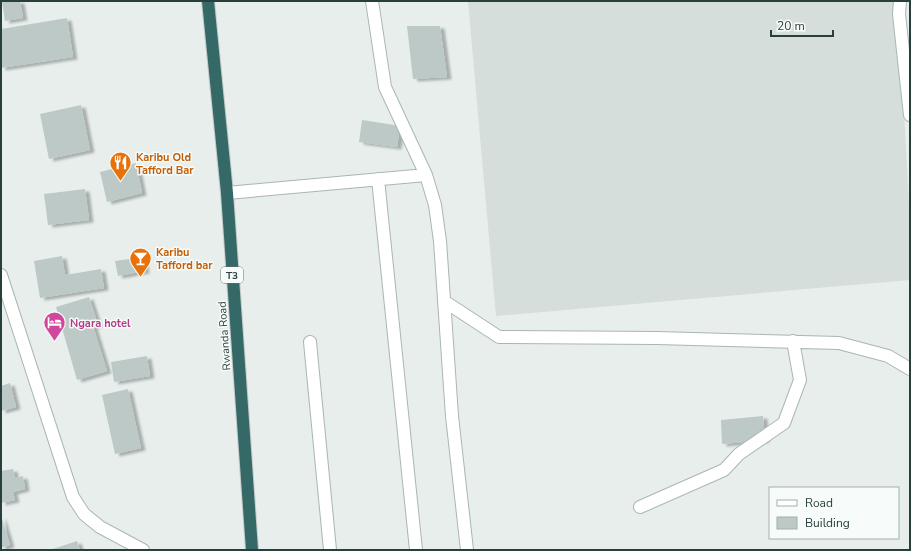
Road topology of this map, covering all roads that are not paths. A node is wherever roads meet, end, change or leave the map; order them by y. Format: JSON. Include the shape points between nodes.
{"nodes":[{"id":1,"x":208,"y":1,"type":"edge"},
{"id":2,"x":372,"y":1,"type":"edge"},
{"id":3,"x":900,"y":1,"type":"edge"},
{"id":4,"x":910,"y":116,"type":"edge"},
{"id":5,"x":426,"y":175,"type":"junction"},
{"id":6,"x":378,"y":179,"type":"junction"},
{"id":7,"x":227,"y":193,"type":"junction"},
{"id":8,"x":1,"y":275,"type":"edge"},
{"id":9,"x":444,"y":301,"type":"junction"},
{"id":10,"x":793,"y":341,"type":"junction"},
{"id":11,"x":310,"y":342,"type":"dead end"},
{"id":12,"x":910,"y":369,"type":"edge"},
{"id":13,"x":640,"y":507,"type":"dead end"},
{"id":14,"x":143,"y":550,"type":"edge"},
{"id":15,"x":252,"y":550,"type":"edge"},
{"id":16,"x":330,"y":550,"type":"edge"},
{"id":17,"x":416,"y":550,"type":"edge"},
{"id":18,"x":467,"y":550,"type":"edge"}],
"edges":[{"from":1,"to":7,"type":"highway","name":"Rwanda Road","number":"T3"},
{"from":2,"to":5,"type":"street","via":[[386,88]]},
{"from":3,"to":4,"type":"street","via":[[899,14]]},
{"from":5,"to":6,"type":"street"},
{"from":5,"to":9,"type":"street","via":[[435,205]]},
{"from":6,"to":7,"type":"street"},
{"from":6,"to":17,"type":"street"},
{"from":7,"to":15,"type":"highway","name":"Rwanda Road","number":"T3"},
{"from":8,"to":14,"type":"street","via":[[73,497],[84,514],[100,527]]},
{"from":9,"to":10,"type":"street","via":[[499,337]]},
{"from":9,"to":18,"type":"street","via":[[452,416]]},
{"from":10,"to":12,"type":"street","via":[[839,343],[888,356]]},
{"from":10,"to":13,"type":"street","via":[[800,380],[784,423],[739,454],[724,470]]},
{"from":11,"to":16,"type":"street"}]}
